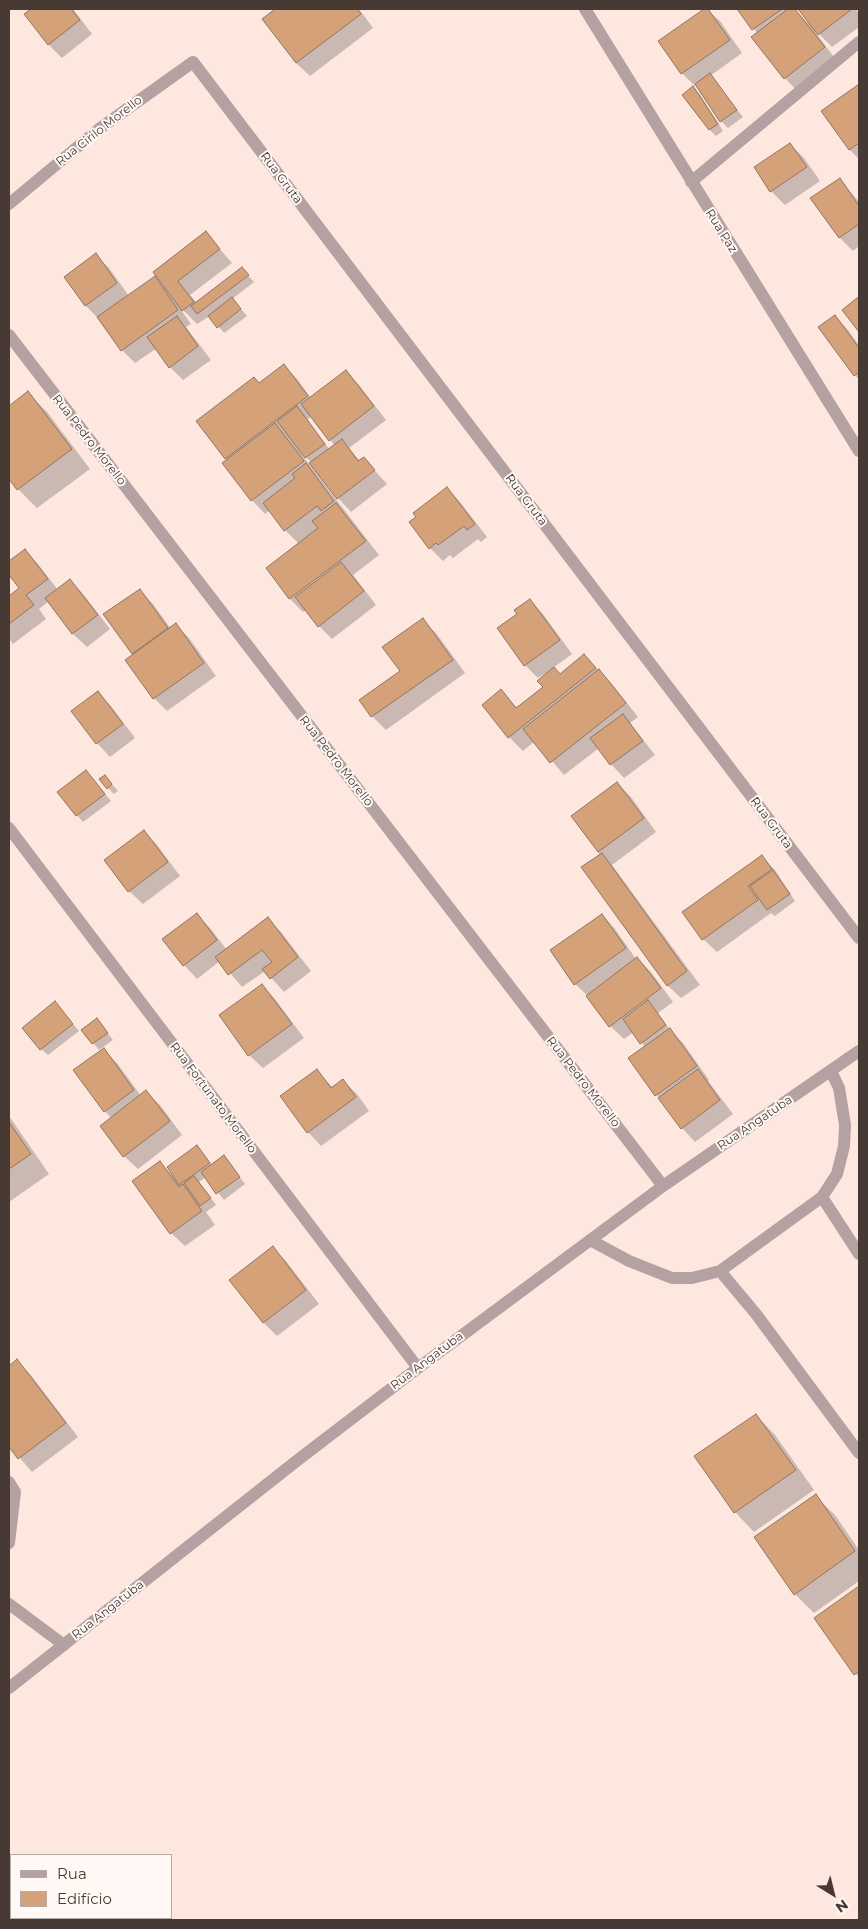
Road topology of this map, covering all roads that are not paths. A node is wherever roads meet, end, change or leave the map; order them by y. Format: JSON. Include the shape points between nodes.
{"nodes":[{"id":1,"x":584,"y":9,"type":"edge"},
{"id":2,"x":859,"y":42,"type":"edge"},
{"id":3,"x":193,"y":62,"type":"joint"},
{"id":4,"x":690,"y":182,"type":"junction"},
{"id":5,"x":9,"y":204,"type":"edge"},
{"id":6,"x":9,"y":335,"type":"edge"},
{"id":7,"x":859,"y":451,"type":"edge"},
{"id":8,"x":9,"y":828,"type":"edge"},
{"id":9,"x":859,"y":938,"type":"edge"},
{"id":10,"x":859,"y":1051,"type":"edge"},
{"id":11,"x":831,"y":1070,"type":"junction"},
{"id":12,"x":663,"y":1186,"type":"junction"},
{"id":13,"x":822,"y":1197,"type":"junction"},
{"id":14,"x":590,"y":1240,"type":"junction"},
{"id":15,"x":859,"y":1254,"type":"edge"},
{"id":16,"x":720,"y":1271,"type":"junction"},
{"id":17,"x":418,"y":1368,"type":"junction"},
{"id":18,"x":859,"y":1454,"type":"edge"},
{"id":19,"x":9,"y":1482,"type":"edge"},
{"id":20,"x":9,"y":1543,"type":"edge"},
{"id":21,"x":9,"y":1604,"type":"edge"},
{"id":22,"x":64,"y":1645,"type":"junction"},
{"id":23,"x":9,"y":1688,"type":"edge"}],
"edges":[{"from":1,"to":4,"type":"street","name":"Rua Paz"},
{"from":2,"to":4,"type":"street"},
{"from":3,"to":5,"type":"street","name":"Rua Cirilo Morello","via":[[99,129]]},
{"from":3,"to":9,"type":"street","name":"Rua Gruta"},
{"from":4,"to":7,"type":"street","name":"Rua Paz"},
{"from":6,"to":12,"type":"street","name":"Rua Pedro Morello"},
{"from":8,"to":17,"type":"street","name":"Rua Fortunato Morello"},
{"from":10,"to":11,"type":"street","name":"Rua Angatuba"},
{"from":11,"to":12,"type":"street","name":"Rua Angatuba"},
{"from":11,"to":13,"type":"street","via":[[844,1107],[844,1146],[837,1174]]},
{"from":12,"to":14,"type":"street","name":"Rua Angatuba"},
{"from":13,"to":15,"type":"street"},
{"from":13,"to":16,"type":"street"},
{"from":14,"to":16,"type":"street","via":[[672,1278],[692,1278]]},
{"from":14,"to":17,"type":"street","name":"Rua Angatuba"},
{"from":16,"to":18,"type":"street","via":[[756,1314]]},
{"from":17,"to":22,"type":"street","name":"Rua Angatuba"},
{"from":19,"to":20,"type":"street","via":[[15,1492]]},
{"from":21,"to":22,"type":"street"},
{"from":22,"to":23,"type":"street","name":"Rua Angatuba"}]}
